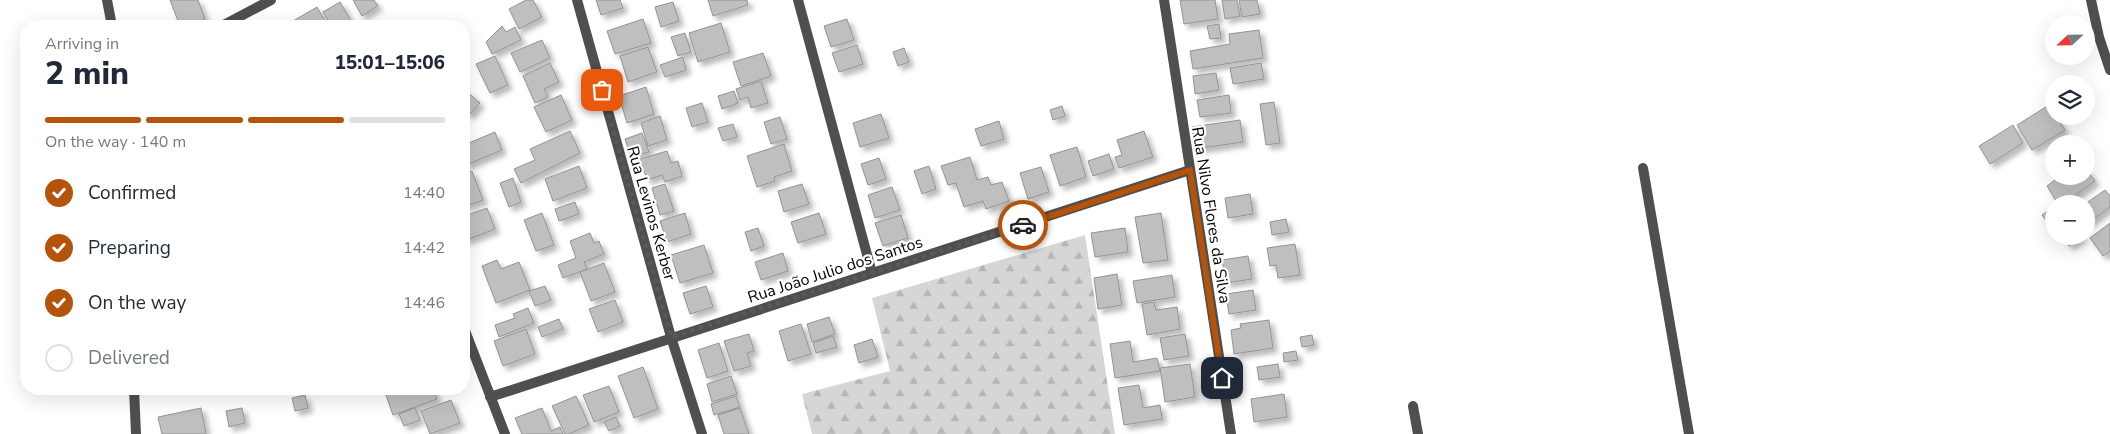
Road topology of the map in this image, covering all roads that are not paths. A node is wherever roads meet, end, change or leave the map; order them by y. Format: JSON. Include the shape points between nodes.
{"nodes":[{"id":1,"x":107,"y":0,"type":"edge"},
{"id":2,"x":271,"y":0,"type":"edge"},
{"id":3,"x":577,"y":0,"type":"edge"},
{"id":4,"x":798,"y":0,"type":"edge"},
{"id":5,"x":1164,"y":0,"type":"edge"},
{"id":6,"x":2090,"y":0,"type":"edge"},
{"id":7,"x":111,"y":20,"type":"edge"},
{"id":8,"x":233,"y":20,"type":"edge"},
{"id":9,"x":2110,"y":70,"type":"edge"},
{"id":10,"x":1643,"y":168,"type":"dead end"},
{"id":11,"x":1190,"y":170,"type":"junction"},
{"id":12,"x":872,"y":273,"type":"junction"},
{"id":13,"x":671,"y":337,"type":"junction"},
{"id":14,"x":470,"y":344,"type":"edge"},
{"id":15,"x":134,"y":395,"type":"edge"},
{"id":16,"x":490,"y":397,"type":"junction"},
{"id":17,"x":1413,"y":406,"type":"dead end"},
{"id":18,"x":136,"y":434,"type":"edge"},
{"id":19,"x":505,"y":434,"type":"edge"},
{"id":20,"x":702,"y":434,"type":"edge"},
{"id":21,"x":1231,"y":434,"type":"edge"},
{"id":22,"x":1418,"y":434,"type":"edge"},
{"id":23,"x":1689,"y":434,"type":"edge"}],
"edges":[{"from":1,"to":7,"type":"street"},
{"from":2,"to":8,"type":"street"},
{"from":3,"to":13,"type":"street","name":"Rua Levinos Kerber"},
{"from":4,"to":12,"type":"street"},
{"from":5,"to":11,"type":"street","name":"Rua Nilvo Flores da Silva"},
{"from":6,"to":9,"type":"street"},
{"from":10,"to":23,"type":"street"},
{"from":11,"to":12,"type":"street","name":"Rua João Julio dos Santos"},
{"from":11,"to":21,"type":"street","name":"Rua Nilvo Flores da Silva"},
{"from":12,"to":13,"type":"street","name":"Rua João Julio dos Santos"},
{"from":13,"to":16,"type":"street","name":"Rua João Julio dos Santos"},
{"from":13,"to":20,"type":"street","name":"Rua Levinos Kerber"},
{"from":14,"to":16,"type":"street"},
{"from":15,"to":18,"type":"street"},
{"from":16,"to":19,"type":"street"},
{"from":17,"to":22,"type":"street"}]}
